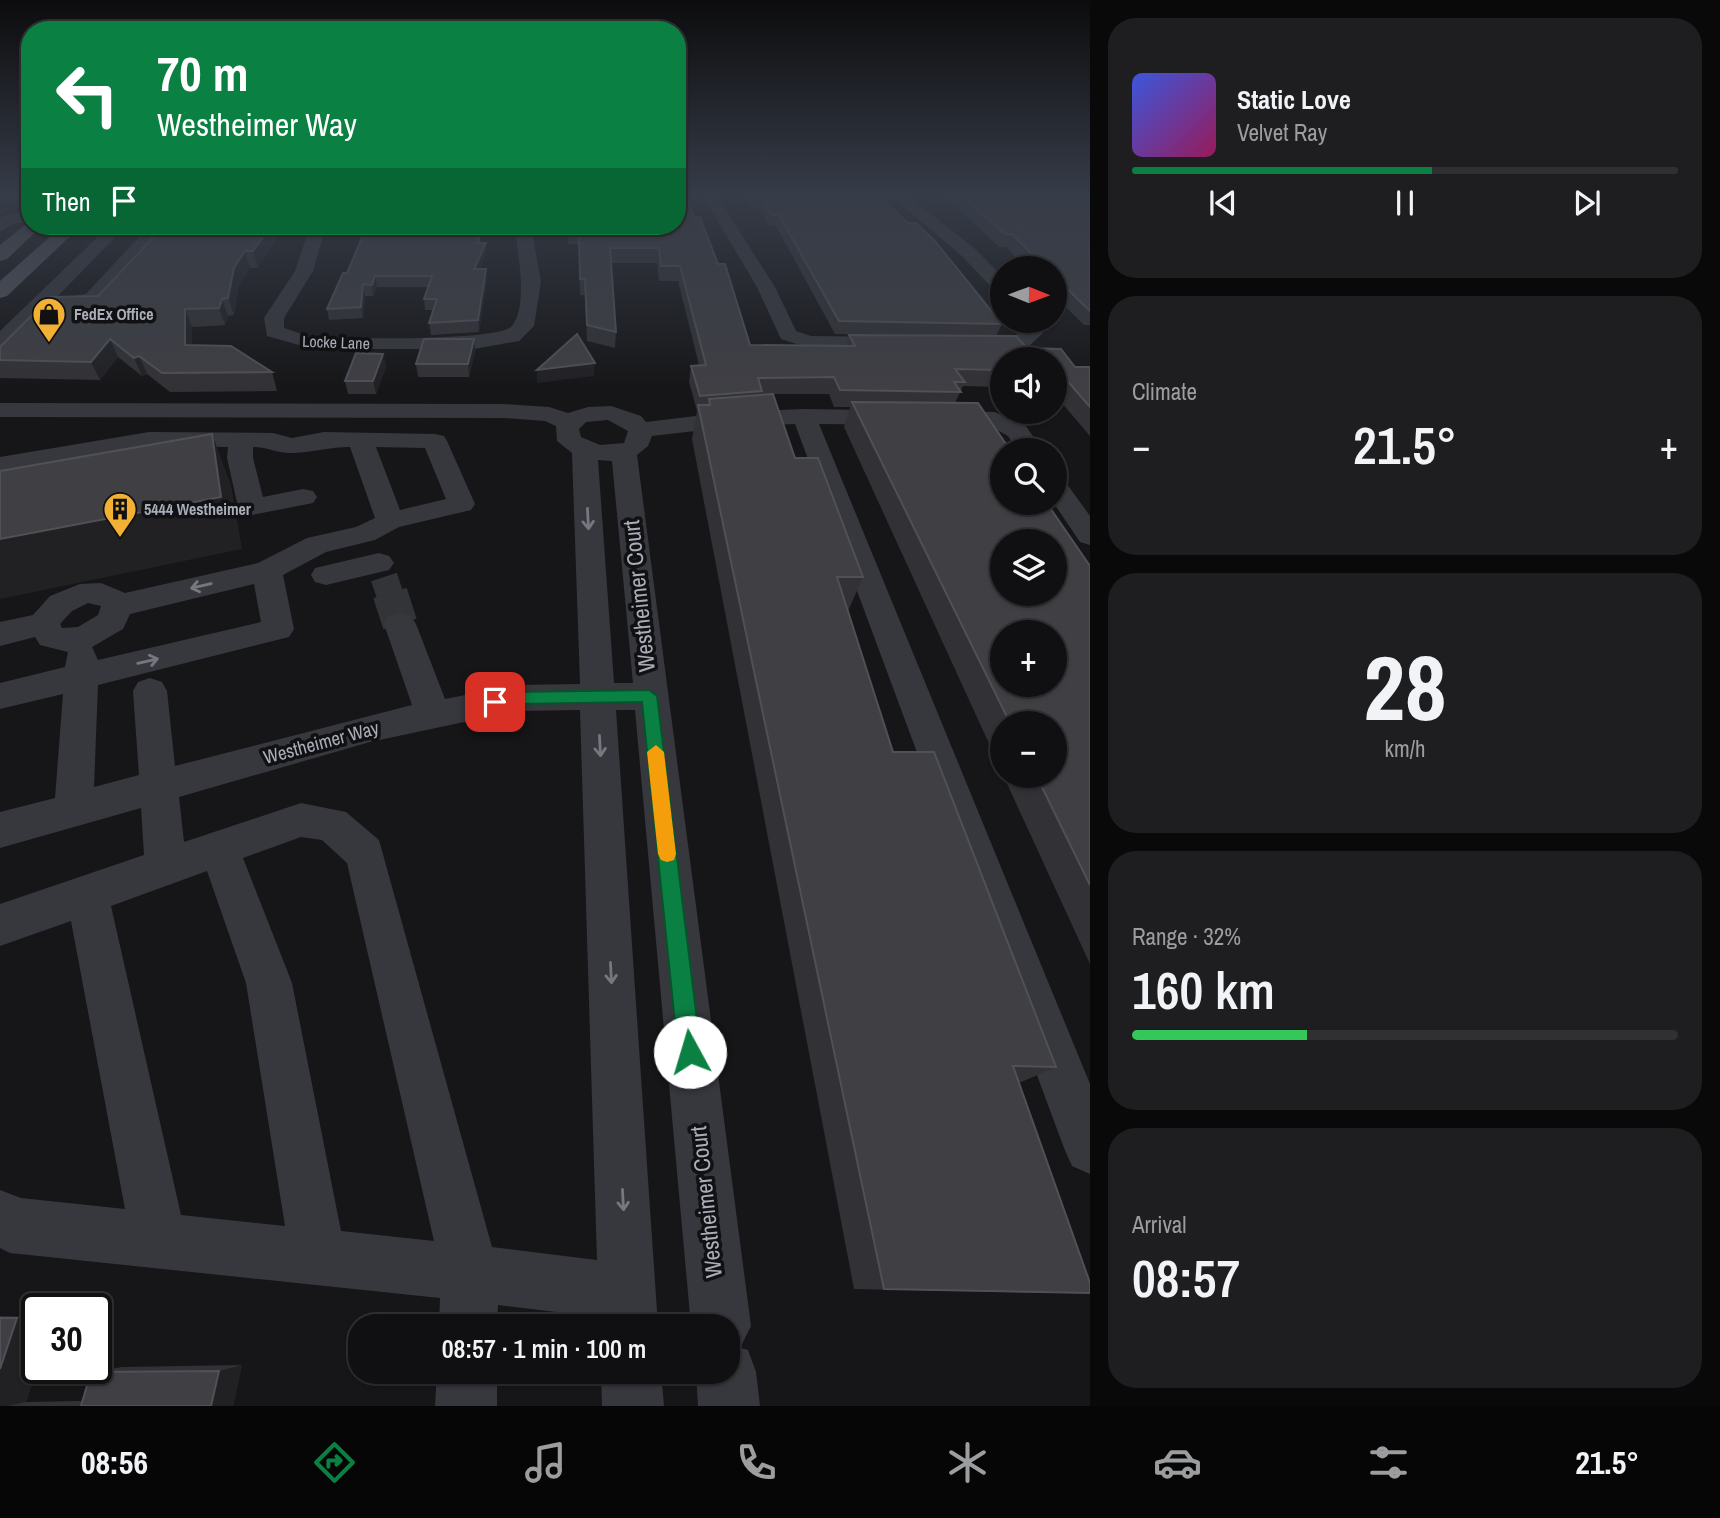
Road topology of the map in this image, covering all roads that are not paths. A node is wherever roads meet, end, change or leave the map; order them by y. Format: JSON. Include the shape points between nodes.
{"nodes":[{"id":1,"x":37,"y":259,"type":"edge"},
{"id":2,"x":85,"y":259,"type":"edge"},
{"id":3,"x":129,"y":259,"type":"edge"},
{"id":4,"x":308,"y":259,"type":"edge"},
{"id":5,"x":529,"y":259,"type":"edge"},
{"id":6,"x":749,"y":259,"type":"edge"},
{"id":7,"x":974,"y":259,"type":"edge"},
{"id":8,"x":990,"y":275,"type":"edge"},
{"id":9,"x":0,"y":292,"type":"edge"},
{"id":10,"x":34,"y":310,"type":"junction"},
{"id":11,"x":1033,"y":333,"type":"edge"},
{"id":12,"x":0,"y":343,"type":"edge"},
{"id":13,"x":907,"y":343,"type":"edge"},
{"id":14,"x":955,"y":344,"type":"edge"},
{"id":15,"x":0,"y":391,"type":"edge"},
{"id":16,"x":59,"y":391,"type":"dead end"},
{"id":17,"x":0,"y":410,"type":"edge"},
{"id":18,"x":804,"y":416,"type":"junction"},
{"id":19,"x":610,"y":435,"type":"junction"},
{"id":20,"x":1022,"y":438,"type":"edge"},
{"id":21,"x":360,"y":439,"type":"junction"},
{"id":22,"x":291,"y":446,"type":"junction"},
{"id":23,"x":240,"y":449,"type":"junction"},
{"id":24,"x":0,"y":465,"type":"edge"},
{"id":25,"x":186,"y":465,"type":"edge"},
{"id":26,"x":303,"y":497,"type":"junction"},
{"id":27,"x":1067,"y":503,"type":"edge"},
{"id":28,"x":377,"y":527,"type":"junction"},
{"id":29,"x":1090,"y":536,"type":"edge"},
{"id":30,"x":317,"y":545,"type":"junction"},
{"id":31,"x":267,"y":571,"type":"junction"},
{"id":32,"x":326,"y":575,"type":"dead end"},
{"id":33,"x":117,"y":606,"type":"junction"},
{"id":34,"x":400,"y":624,"type":"tunnel mouth"},
{"id":35,"x":44,"y":625,"type":"junction"},
{"id":36,"x":0,"y":634,"type":"edge"},
{"id":37,"x":82,"y":638,"type":"junction"},
{"id":38,"x":82,"y":677,"type":"junction"},
{"id":39,"x":150,"y":691,"type":"dead end"},
{"id":40,"x":0,"y":696,"type":"edge"},
{"id":41,"x":597,"y":696,"type":"junction"},
{"id":42,"x":649,"y":696,"type":"junction"},
{"id":43,"x":433,"y":715,"type":"junction"},
{"id":44,"x":158,"y":787,"type":"junction"},
{"id":45,"x":74,"y":810,"type":"junction"},
{"id":46,"x":0,"y":830,"type":"edge"},
{"id":47,"x":219,"y":849,"type":"junction"},
{"id":48,"x":166,"y":867,"type":"junction"},
{"id":49,"x":87,"y":895,"type":"junction"},
{"id":50,"x":0,"y":925,"type":"edge"},
{"id":51,"x":1090,"y":1148,"type":"edge"},
{"id":52,"x":0,"y":1217,"type":"edge"},
{"id":53,"x":159,"y":1241,"type":"junction"},
{"id":54,"x":318,"y":1257,"type":"junction"},
{"id":55,"x":469,"y":1300,"type":"edge"},
{"id":56,"x":628,"y":1309,"type":"edge"},
{"id":57,"x":719,"y":1314,"type":"edge"},
{"id":58,"x":467,"y":1384,"type":"edge"},
{"id":59,"x":632,"y":1384,"type":"edge"},
{"id":60,"x":727,"y":1384,"type":"edge"},
{"id":61,"x":466,"y":1406,"type":"edge"},
{"id":62,"x":633,"y":1406,"type":"edge"},
{"id":63,"x":729,"y":1406,"type":"edge"}],
"edges":[{"from":1,"to":9,"type":"main road"},
{"from":2,"to":10,"type":"street"},
{"from":3,"to":10,"type":"street","via":[[92,299]]},
{"from":4,"to":5,"type":"street","name":"Locke Lane","via":[[274,318],[274,332],[313,343],[474,343],[512,337],[524,326],[533,282]]},
{"from":6,"to":13,"type":"street","via":[[788,335],[809,342]]},
{"from":7,"to":8,"type":"street"},
{"from":10,"to":12,"type":"street"},
{"from":11,"to":14,"type":"street","via":[[1022,342]]},
{"from":15,"to":16,"type":"street"},
{"from":17,"to":19,"type":"street","via":[[504,411],[549,414]]},
{"from":18,"to":19,"type":"street","via":[[706,419]]},
{"from":18,"to":20,"type":"street","via":[[995,419]]},
{"from":18,"to":51,"type":"street"},
{"from":19,"to":41,"type":"street","name":"Westheimer Court","one_way":true},
{"from":19,"to":42,"type":"street","name":"Westheimer Court"},
{"from":21,"to":22,"type":"street","via":[[324,439]]},
{"from":21,"to":28,"type":"street"},
{"from":21,"to":28,"type":"street","via":[[435,441],[461,504]]},
{"from":22,"to":23,"type":"street","via":[[273,440]]},
{"from":22,"to":26,"type":"street"},
{"from":23,"to":24,"type":"street","via":[[149,439],[122,455]]},
{"from":23,"to":25,"type":"street"},
{"from":23,"to":26,"type":"street","via":[[252,507]]},
{"from":26,"to":30,"type":"street"},
{"from":27,"to":29,"type":"street"},
{"from":28,"to":30,"type":"street"},
{"from":28,"to":32,"type":"street","via":[[382,570]]},
{"from":30,"to":31,"type":"street"},
{"from":31,"to":33,"type":"street","one_way":true},
{"from":38,"to":31,"type":"street","one_way":true,"via":[[278,629]]},
{"from":33,"to":35,"type":"street","via":[[107,595],[87,593],[63,602]]},
{"from":33,"to":37,"type":"street","via":[[112,621]]},
{"from":34,"to":43,"type":"street"},
{"from":35,"to":36,"type":"street"},
{"from":35,"to":37,"type":"street","via":[[51,637]]},
{"from":37,"to":38,"type":"street"},
{"from":38,"to":40,"type":"street"},
{"from":38,"to":45,"type":"street"},
{"from":39,"to":44,"type":"street"},
{"from":41,"to":42,"type":"street","name":"Westheimer Way"},
{"from":41,"to":43,"type":"street","name":"Westheimer Way","via":[[516,698]]},
{"from":41,"to":56,"type":"street","name":"Westheimer Court","one_way":true},
{"from":42,"to":57,"type":"street","name":"Westheimer Court"},
{"from":43,"to":44,"type":"street","name":"Westheimer Way"},
{"from":44,"to":45,"type":"street","name":"Westheimer Way"},
{"from":44,"to":48,"type":"street"},
{"from":45,"to":46,"type":"street","name":"Westheimer Way"},
{"from":47,"to":48,"type":"street"},
{"from":47,"to":54,"type":"street","via":[[269,983]]},
{"from":47,"to":55,"type":"street","via":[[301,820],[332,824],[365,853]]},
{"from":48,"to":49,"type":"street"},
{"from":49,"to":50,"type":"street"},
{"from":49,"to":53,"type":"street"},
{"from":52,"to":53,"type":"street","via":[[10,1225]]},
{"from":53,"to":54,"type":"street"},
{"from":54,"to":55,"type":"street"},
{"from":55,"to":56,"type":"street"},
{"from":58,"to":61,"type":"street"},
{"from":59,"to":62,"type":"street"},
{"from":60,"to":63,"type":"street"}]}
